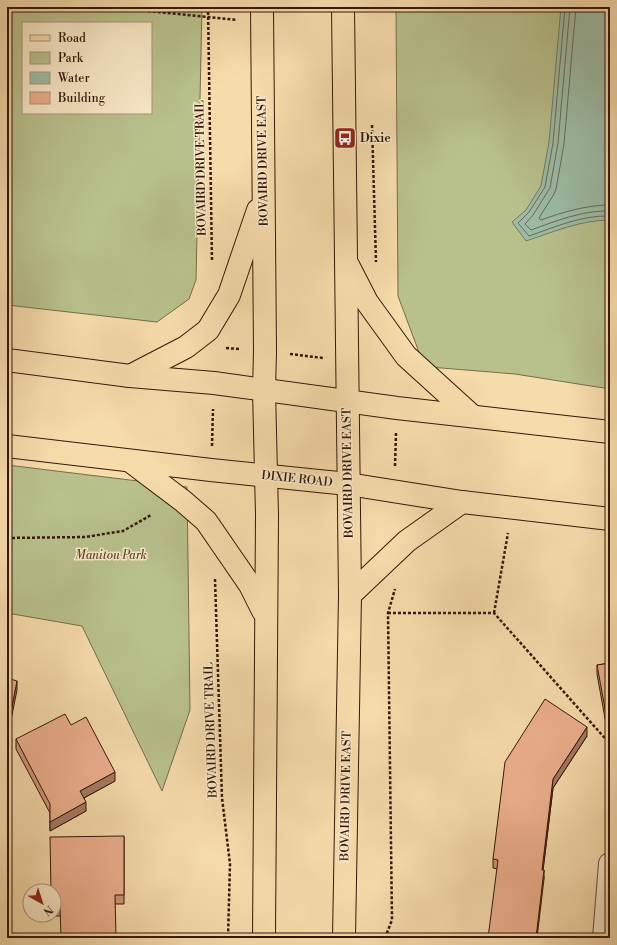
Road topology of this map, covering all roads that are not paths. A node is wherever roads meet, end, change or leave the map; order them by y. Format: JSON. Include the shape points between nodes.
{"nodes":[{"id":1,"x":343,"y":7,"type":"edge"},
{"id":2,"x":262,"y":15,"type":"edge"},
{"id":3,"x":263,"y":193,"type":"junction"},
{"id":4,"x":346,"y":260,"type":"junction"},
{"id":5,"x":7,"y":360,"type":"edge"},
{"id":6,"x":130,"y":376,"type":"junction"},
{"id":7,"x":264,"y":390,"type":"junction"},
{"id":8,"x":347,"y":400,"type":"junction"},
{"id":9,"x":471,"y":415,"type":"junction"},
{"id":10,"x":610,"y":432,"type":"edge"},
{"id":11,"x":7,"y":446,"type":"edge"},
{"id":12,"x":130,"y":460,"type":"junction"},
{"id":13,"x":266,"y":475,"type":"junction"},
{"id":14,"x":348,"y":484,"type":"junction"},
{"id":15,"x":462,"y":502,"type":"junction"},
{"id":16,"x":610,"y":519,"type":"edge"},
{"id":17,"x":350,"y":595,"type":"junction"},
{"id":18,"x":266,"y":617,"type":"junction"},
{"id":19,"x":610,"y":864,"type":"edge"},
{"id":20,"x":264,"y":938,"type":"edge"},
{"id":21,"x":344,"y":938,"type":"edge"},
{"id":22,"x":604,"y":938,"type":"edge"}],
"edges":[{"from":1,"to":4,"type":"main road","name":"BOVAIRD DRIVE EAST"},
{"from":2,"to":3,"type":"main road","name":"BOVAIRD DRIVE EAST"},
{"from":3,"to":6,"type":"main road","via":[[229,295],[208,330],[186,347]]},
{"from":3,"to":7,"type":"main road","name":"BOVAIRD DRIVE EAST"},
{"from":4,"to":8,"type":"main road","name":"BOVAIRD DRIVE EAST"},
{"from":4,"to":9,"type":"main road","via":[[367,302],[406,356]]},
{"from":5,"to":6,"type":"main road"},
{"from":6,"to":7,"type":"main road"},
{"from":7,"to":8,"type":"main road"},
{"from":7,"to":13,"type":"main road","name":"BOVAIRD DRIVE EAST"},
{"from":8,"to":9,"type":"main road"},
{"from":8,"to":14,"type":"main road","name":"BOVAIRD DRIVE EAST"},
{"from":9,"to":10,"type":"main road"},
{"from":11,"to":12,"type":"main road","name":"DIXIE ROAD"},
{"from":12,"to":13,"type":"main road","name":"DIXIE ROAD"},
{"from":12,"to":18,"type":"main road","via":[[206,521],[250,584]]},
{"from":13,"to":14,"type":"main road","name":"DIXIE ROAD"},
{"from":13,"to":18,"type":"main road","name":"BOVAIRD DRIVE EAST"},
{"from":14,"to":15,"type":"main road","name":"DIXIE ROAD"},
{"from":14,"to":17,"type":"main road","name":"BOVAIRD DRIVE EAST"},
{"from":15,"to":16,"type":"main road","name":"DIXIE ROAD"},
{"from":15,"to":17,"type":"main road","via":[[407,541]]},
{"from":17,"to":21,"type":"main road","name":"BOVAIRD DRIVE EAST"},
{"from":18,"to":20,"type":"main road","name":"BOVAIRD DRIVE EAST"},
{"from":19,"to":22,"type":"street"}]}
